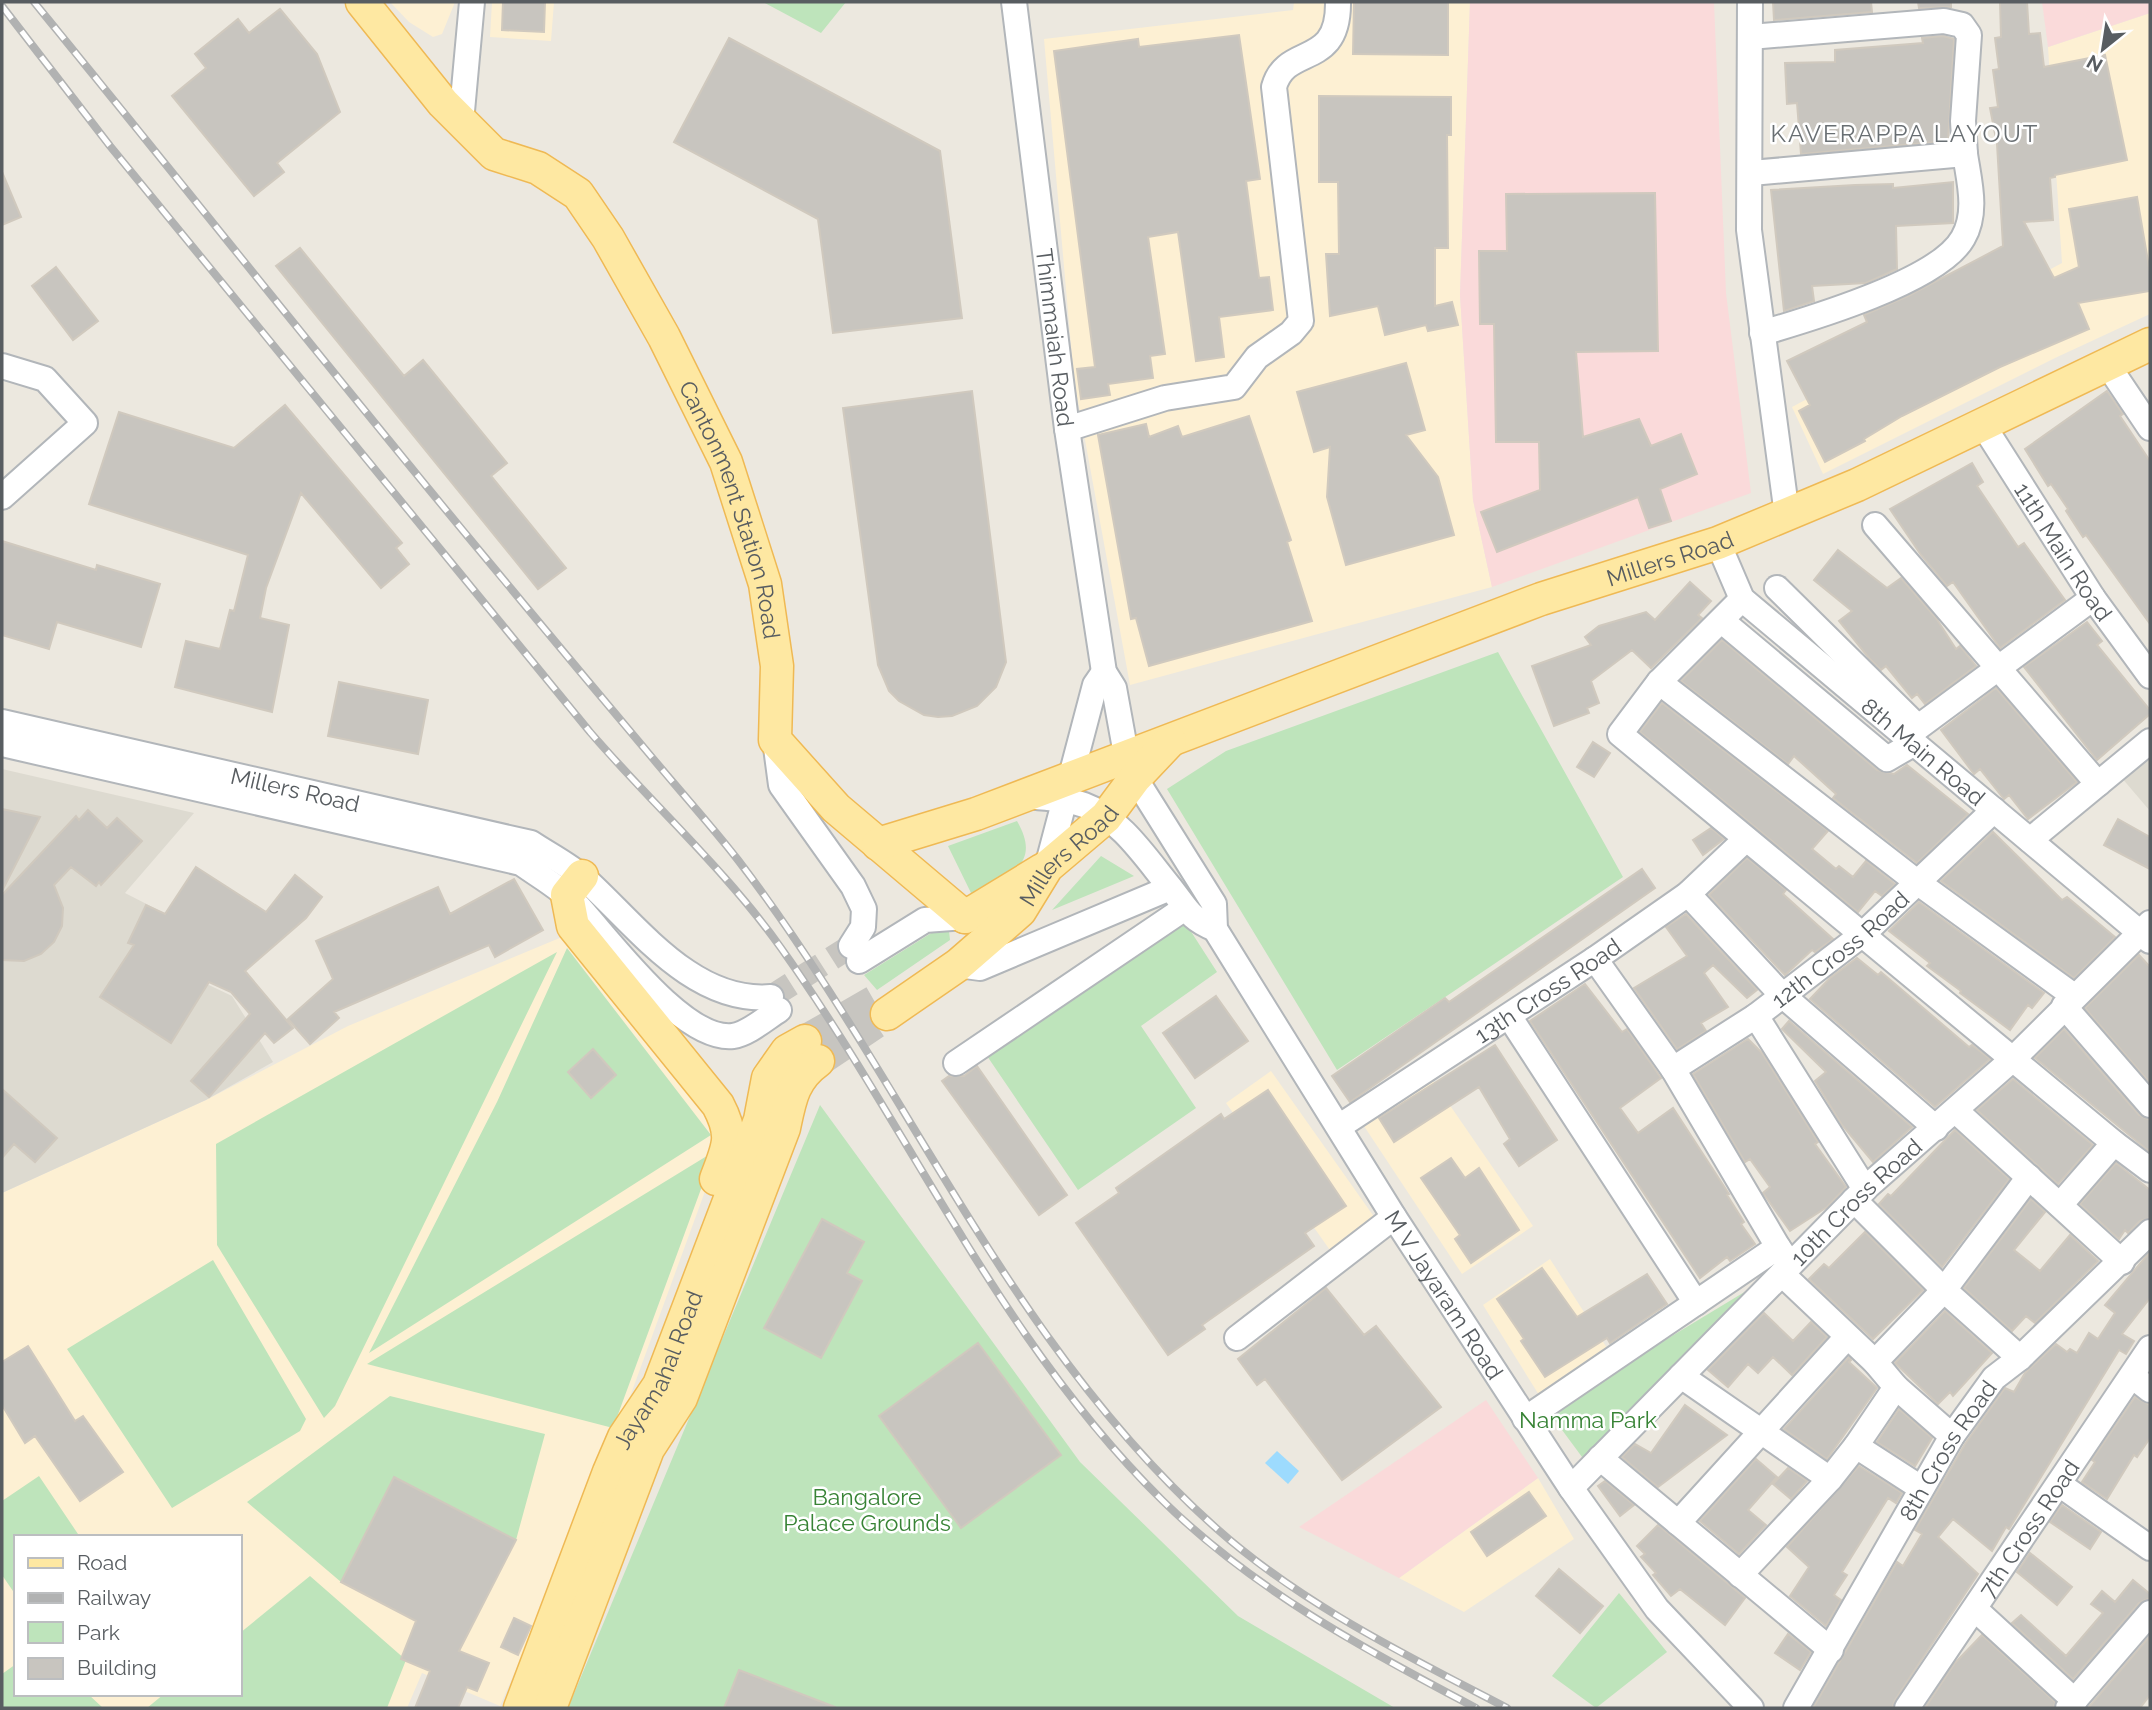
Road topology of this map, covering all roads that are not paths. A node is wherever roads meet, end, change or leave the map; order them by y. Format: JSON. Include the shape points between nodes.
{"nodes":[{"id":1,"x":362,"y":2,"type":"edge"},
{"id":2,"x":472,"y":2,"type":"edge"},
{"id":3,"x":1014,"y":2,"type":"edge"},
{"id":4,"x":1338,"y":2,"type":"edge"},
{"id":5,"x":1749,"y":2,"type":"edge"},
{"id":6,"x":1750,"y":37,"type":"junction"},
{"id":7,"x":461,"y":122,"type":"junction"},
{"id":8,"x":1965,"y":154,"type":"junction"},
{"id":9,"x":1751,"y":173,"type":"junction"},
{"id":10,"x":1762,"y":333,"type":"junction"},
{"id":11,"x":2150,"y":344,"type":"edge"},
{"id":12,"x":2107,"y":364,"type":"junction"},
{"id":13,"x":2,"y":366,"type":"edge"},
{"id":14,"x":1983,"y":425,"type":"junction"},
{"id":15,"x":2150,"y":428,"type":"edge"},
{"id":16,"x":1067,"y":429,"type":"junction"},
{"id":17,"x":2,"y":497,"type":"edge"},
{"id":18,"x":1787,"y":515,"type":"junction"},
{"id":19,"x":1875,"y":525,"type":"dead end"},
{"id":20,"x":1718,"y":543,"type":"junction"},
{"id":21,"x":1777,"y":588,"type":"dead end"},
{"id":22,"x":2093,"y":598,"type":"junction"},
{"id":23,"x":1742,"y":599,"type":"junction"},
{"id":24,"x":1728,"y":626,"type":"dead end"},
{"id":25,"x":1999,"y":667,"type":"junction"},
{"id":26,"x":1104,"y":673,"type":"junction"},
{"id":27,"x":2150,"y":676,"type":"edge"},
{"id":28,"x":1659,"y":682,"type":"junction"},
{"id":29,"x":2,"y":723,"type":"edge"},
{"id":30,"x":1912,"y":736,"type":"junction"},
{"id":31,"x":775,"y":740,"type":"junction"},
{"id":32,"x":2150,"y":741,"type":"edge"},
{"id":33,"x":2,"y":744,"type":"edge"},
{"id":34,"x":1131,"y":766,"type":"junction"},
{"id":35,"x":2098,"y":784,"type":"junction"},
{"id":36,"x":1067,"y":788,"type":"junction"},
{"id":37,"x":1994,"y":810,"type":"junction"},
{"id":38,"x":1106,"y":817,"type":"junction"},
{"id":39,"x":1746,"y":839,"type":"junction"},
{"id":40,"x":2030,"y":840,"type":"junction"},
{"id":41,"x":878,"y":844,"type":"junction"},
{"id":42,"x":1046,"y":867,"type":"junction"},
{"id":43,"x":1917,"y":882,"type":"junction"},
{"id":44,"x":574,"y":886,"type":"junction"},
{"id":45,"x":1688,"y":894,"type":"junction"},
{"id":46,"x":1178,"y":898,"type":"junction"},
{"id":47,"x":965,"y":917,"type":"junction"},
{"id":48,"x":1215,"y":929,"type":"junction"},
{"id":49,"x":2147,"y":932,"type":"edge"},
{"id":50,"x":1863,"y":934,"type":"junction"},
{"id":51,"x":1595,"y":959,"type":"junction"},
{"id":52,"x":958,"y":965,"type":"junction"},
{"id":53,"x":1781,"y":994,"type":"junction"},
{"id":54,"x":2069,"y":1001,"type":"junction"},
{"id":55,"x":1509,"y":1016,"type":"junction"},
{"id":56,"x":1756,"y":1016,"type":"junction"},
{"id":57,"x":2014,"y":1058,"type":"junction"},
{"id":58,"x":956,"y":1062,"type":"dead end"},
{"id":59,"x":1673,"y":1069,"type":"junction"},
{"id":60,"x":2150,"y":1105,"type":"edge"},
{"id":61,"x":1956,"y":1111,"type":"junction"},
{"id":62,"x":1340,"y":1126,"type":"junction"},
{"id":63,"x":1936,"y":1128,"type":"junction"},
{"id":64,"x":2114,"y":1143,"type":"junction"},
{"id":65,"x":2150,"y":1170,"type":"edge"},
{"id":66,"x":2029,"y":1177,"type":"junction"},
{"id":67,"x":1860,"y":1194,"type":"junction"},
{"id":68,"x":2060,"y":1205,"type":"junction"},
{"id":69,"x":1394,"y":1217,"type":"junction"},
{"id":70,"x":2150,"y":1233,"type":"edge"},
{"id":71,"x":1784,"y":1262,"type":"junction"},
{"id":72,"x":2122,"y":1262,"type":"junction"},
{"id":73,"x":1944,"y":1290,"type":"junction"},
{"id":74,"x":1696,"y":1303,"type":"junction"},
{"id":75,"x":1847,"y":1337,"type":"junction"},
{"id":76,"x":1237,"y":1338,"type":"dead end"},
{"id":77,"x":2150,"y":1348,"type":"edge"},
{"id":78,"x":2020,"y":1358,"type":"junction"},
{"id":79,"x":1875,"y":1362,"type":"junction"},
{"id":80,"x":1681,"y":1376,"type":"junction"},
{"id":81,"x":2141,"y":1383,"type":"edge"},
{"id":82,"x":1896,"y":1387,"type":"junction"},
{"id":83,"x":1525,"y":1419,"type":"junction"},
{"id":84,"x":1762,"y":1429,"type":"junction"},
{"id":85,"x":1952,"y":1436,"type":"junction"},
{"id":86,"x":624,"y":1437,"type":"junction"},
{"id":87,"x":1856,"y":1446,"type":"junction"},
{"id":88,"x":1600,"y":1458,"type":"junction"},
{"id":89,"x":1830,"y":1479,"type":"junction"},
{"id":90,"x":2059,"y":1484,"type":"junction"},
{"id":91,"x":1571,"y":1488,"type":"junction"},
{"id":92,"x":1921,"y":1488,"type":"junction"},
{"id":93,"x":1678,"y":1523,"type":"junction"},
{"id":94,"x":2150,"y":1548,"type":"edge"},
{"id":95,"x":1740,"y":1575,"type":"junction"},
{"id":96,"x":1976,"y":1610,"type":"junction"},
{"id":97,"x":2150,"y":1613,"type":"edge"},
{"id":98,"x":1830,"y":1650,"type":"junction"},
{"id":99,"x":2071,"y":1704,"type":"edge"},
{"id":100,"x":520,"y":1708,"type":"edge"},
{"id":101,"x":550,"y":1708,"type":"edge"},
{"id":102,"x":1751,"y":1708,"type":"edge"},
{"id":103,"x":1796,"y":1708,"type":"edge"},
{"id":104,"x":1907,"y":1708,"type":"edge"}],
"edges":[{"from":1,"to":7,"type":"main road","name":"Cantonment Station Road"},
{"from":2,"to":7,"type":"street"},
{"from":3,"to":16,"type":"street","name":"Thimmaiah Road"},
{"from":4,"to":16,"type":"street","via":[[1339,21],[1328,41],[1278,72],[1274,87],[1301,321],[1257,357],[1234,387],[1166,398]]},
{"from":5,"to":6,"type":"street"},
{"from":6,"to":8,"type":"street","via":[[1944,21],[1962,25],[1969,35]]},
{"from":6,"to":9,"type":"street"},
{"from":7,"to":31,"type":"main road","name":"Cantonment Station Road","via":[[494,154],[538,168],[578,194],[664,337],[726,462],[765,584],[777,666]]},
{"from":8,"to":9,"type":"street"},
{"from":8,"to":10,"type":"street","via":[[1973,210],[1963,239],[1935,266],[1899,284]]},
{"from":9,"to":10,"type":"street","via":[[1749,230]]},
{"from":10,"to":18,"type":"street"},
{"from":11,"to":12,"type":"main road","name":"Millers Road"},
{"from":12,"to":14,"type":"main road","name":"Millers Road"},
{"from":12,"to":15,"type":"street"},
{"from":13,"to":17,"type":"street","via":[[45,379],[85,423]]},
{"from":14,"to":18,"type":"main road","name":"Millers Road"},
{"from":14,"to":22,"type":"street","name":"11th Main Road"},
{"from":16,"to":26,"type":"street","name":"Thimmaiah Road"},
{"from":18,"to":20,"type":"main road","name":"Millers Road"},
{"from":19,"to":25,"type":"street"},
{"from":20,"to":23,"type":"street","name":"8th Main Road"},
{"from":20,"to":34,"type":"main road","name":"Millers Road","via":[[1541,599],[1173,737]]},
{"from":21,"to":30,"type":"street"},
{"from":22,"to":25,"type":"street"},
{"from":22,"to":27,"type":"street","name":"11th Main Road"},
{"from":23,"to":28,"type":"street"},
{"from":23,"to":30,"type":"street","name":"8th Main Road"},
{"from":24,"to":30,"type":"street","via":[[1887,759]]},
{"from":25,"to":30,"type":"street"},
{"from":25,"to":35,"type":"street"},
{"from":26,"to":34,"type":"street","name":"Thimmaiah Road","via":[[1114,688]]},
{"from":26,"to":36,"type":"street","via":[[1095,685]]},
{"from":28,"to":39,"type":"street","via":[[1620,734]]},
{"from":28,"to":43,"type":"street"},
{"from":29,"to":44,"type":"street","name":"Millers Road","via":[[531,843]]},
{"from":30,"to":37,"type":"street","name":"8th Main Road"},
{"from":31,"to":41,"type":"main road","via":[[836,807]]},
{"from":31,"to":47,"type":"street","via":[[781,785],[853,886],[864,909],[855,953],[925,920]]},
{"from":32,"to":35,"type":"street"},
{"from":33,"to":44,"type":"street","name":"Millers Road","via":[[521,863]]},
{"from":34,"to":36,"type":"main road"},
{"from":34,"to":38,"type":"main road","name":"Millers Road"},
{"from":34,"to":48,"type":"street","name":"M V Jayaram Road","via":[[1214,904]]},
{"from":35,"to":40,"type":"street"},
{"from":36,"to":38,"type":"street","name":"M V Jayaram Road"},
{"from":36,"to":41,"type":"main road","via":[[1020,796]]},
{"from":36,"to":42,"type":"street"},
{"from":37,"to":40,"type":"street","name":"8th Main Road"},
{"from":37,"to":43,"type":"street","name":"12th Cross Road"},
{"from":38,"to":42,"type":"main road","name":"Millers Road"},
{"from":38,"to":46,"type":"street","name":"M V Jayaram Road"},
{"from":39,"to":45,"type":"street","name":"13th Cross Road"},
{"from":39,"to":50,"type":"street"},
{"from":40,"to":49,"type":"street","name":"8th Main Road"},
{"from":41,"to":47,"type":"main road"},
{"from":42,"to":47,"type":"main road"},
{"from":42,"to":52,"type":"main road","name":"Millers Road","via":[[1023,908]]},
{"from":43,"to":50,"type":"street","name":"12th Cross Road"},
{"from":43,"to":54,"type":"street"},
{"from":44,"to":44,"type":"street","via":[[636,974],[671,1007],[710,1033],[733,1036],[775,1003],[712,987]]},
{"from":44,"to":86,"type":"main road","via":[[573,926],[718,1105],[730,1128],[728,1146],[641,1378]]},
{"from":45,"to":51,"type":"street","name":"13th Cross Road"},
{"from":45,"to":53,"type":"street"},
{"from":46,"to":48,"type":"street","name":"M V Jayaram Road","via":[[1195,921]]},
{"from":46,"to":52,"type":"street","via":[[980,968]]},
{"from":46,"to":58,"type":"street"},
{"from":47,"to":52,"type":"main road","name":"Millers Road","via":[[960,936],[949,948],[883,1006]]},
{"from":48,"to":62,"type":"street","name":"M V Jayaram Road"},
{"from":49,"to":54,"type":"street","name":"10th Cross Road"},
{"from":50,"to":53,"type":"street","name":"12th Cross Road"},
{"from":50,"to":57,"type":"street"},
{"from":51,"to":55,"type":"street","name":"13th Cross Road"},
{"from":51,"to":59,"type":"street"},
{"from":53,"to":56,"type":"street","name":"12th Cross Road"},
{"from":53,"to":63,"type":"street"},
{"from":54,"to":57,"type":"street","name":"10th Cross Road"},
{"from":54,"to":60,"type":"street"},
{"from":55,"to":62,"type":"street","name":"13th Cross Road"},
{"from":55,"to":74,"type":"street"},
{"from":56,"to":59,"type":"street","name":"12th Cross Road"},
{"from":56,"to":67,"type":"street"},
{"from":57,"to":61,"type":"street","name":"10th Cross Road"},
{"from":57,"to":64,"type":"street"},
{"from":59,"to":71,"type":"street"},
{"from":61,"to":63,"type":"street","name":"10th Cross Road"},
{"from":61,"to":66,"type":"street"},
{"from":62,"to":69,"type":"street","name":"M V Jayaram Road"},
{"from":63,"to":67,"type":"street","name":"10th Cross Road"},
{"from":64,"to":65,"type":"street"},
{"from":64,"to":68,"type":"street"},
{"from":66,"to":68,"type":"street"},
{"from":66,"to":73,"type":"street"},
{"from":67,"to":71,"type":"street","name":"10th Cross Road"},
{"from":67,"to":73,"type":"street"},
{"from":68,"to":72,"type":"street"},
{"from":69,"to":76,"type":"street"},
{"from":69,"to":83,"type":"street","name":"M V Jayaram Road"},
{"from":70,"to":72,"type":"street","name":"8th Cross Road"},
{"from":71,"to":74,"type":"street"},
{"from":71,"to":75,"type":"street"},
{"from":71,"to":80,"type":"street","name":"10th Cross Road"},
{"from":72,"to":78,"type":"street","name":"8th Cross Road"},
{"from":73,"to":78,"type":"street"},
{"from":73,"to":79,"type":"street"},
{"from":74,"to":83,"type":"street"},
{"from":75,"to":79,"type":"street"},
{"from":75,"to":84,"type":"street"},
{"from":77,"to":81,"type":"street","name":"7th Cross Road"},
{"from":78,"to":85,"type":"street","name":"8th Cross Road","via":[[1994,1378]]},
{"from":79,"to":82,"type":"street"},
{"from":80,"to":84,"type":"street"},
{"from":80,"to":88,"type":"street","name":"10th Cross Road"},
{"from":81,"to":90,"type":"street","name":"7th Cross Road"},
{"from":82,"to":85,"type":"street"},
{"from":82,"to":87,"type":"street"},
{"from":83,"to":91,"type":"street","name":"M V Jayaram Road"},
{"from":84,"to":89,"type":"street"},
{"from":84,"to":93,"type":"street"},
{"from":85,"to":92,"type":"street","name":"8th Cross Road"},
{"from":86,"to":100,"type":"main road","name":"Jayamahal Road"},
{"from":86,"to":101,"type":"main road","name":"Jayamahal Road","via":[[659,1385],[760,1120],[768,1079],[788,1051],[812,1051],[791,1090],[785,1128],[681,1398],[649,1449]]},
{"from":87,"to":89,"type":"street"},
{"from":87,"to":92,"type":"street"},
{"from":88,"to":91,"type":"street","name":"10th Cross Road"},
{"from":88,"to":93,"type":"street"},
{"from":89,"to":95,"type":"street"},
{"from":90,"to":94,"type":"street"},
{"from":90,"to":96,"type":"street","name":"7th Cross Road"},
{"from":91,"to":102,"type":"street","name":"M V Jayaram Road","via":[[1657,1609]]},
{"from":92,"to":98,"type":"street","name":"8th Cross Road"},
{"from":93,"to":95,"type":"street"},
{"from":95,"to":98,"type":"street"},
{"from":96,"to":99,"type":"street"},
{"from":96,"to":104,"type":"street","name":"7th Cross Road"},
{"from":97,"to":99,"type":"street"},
{"from":98,"to":103,"type":"street","name":"8th Cross Road"}]}
